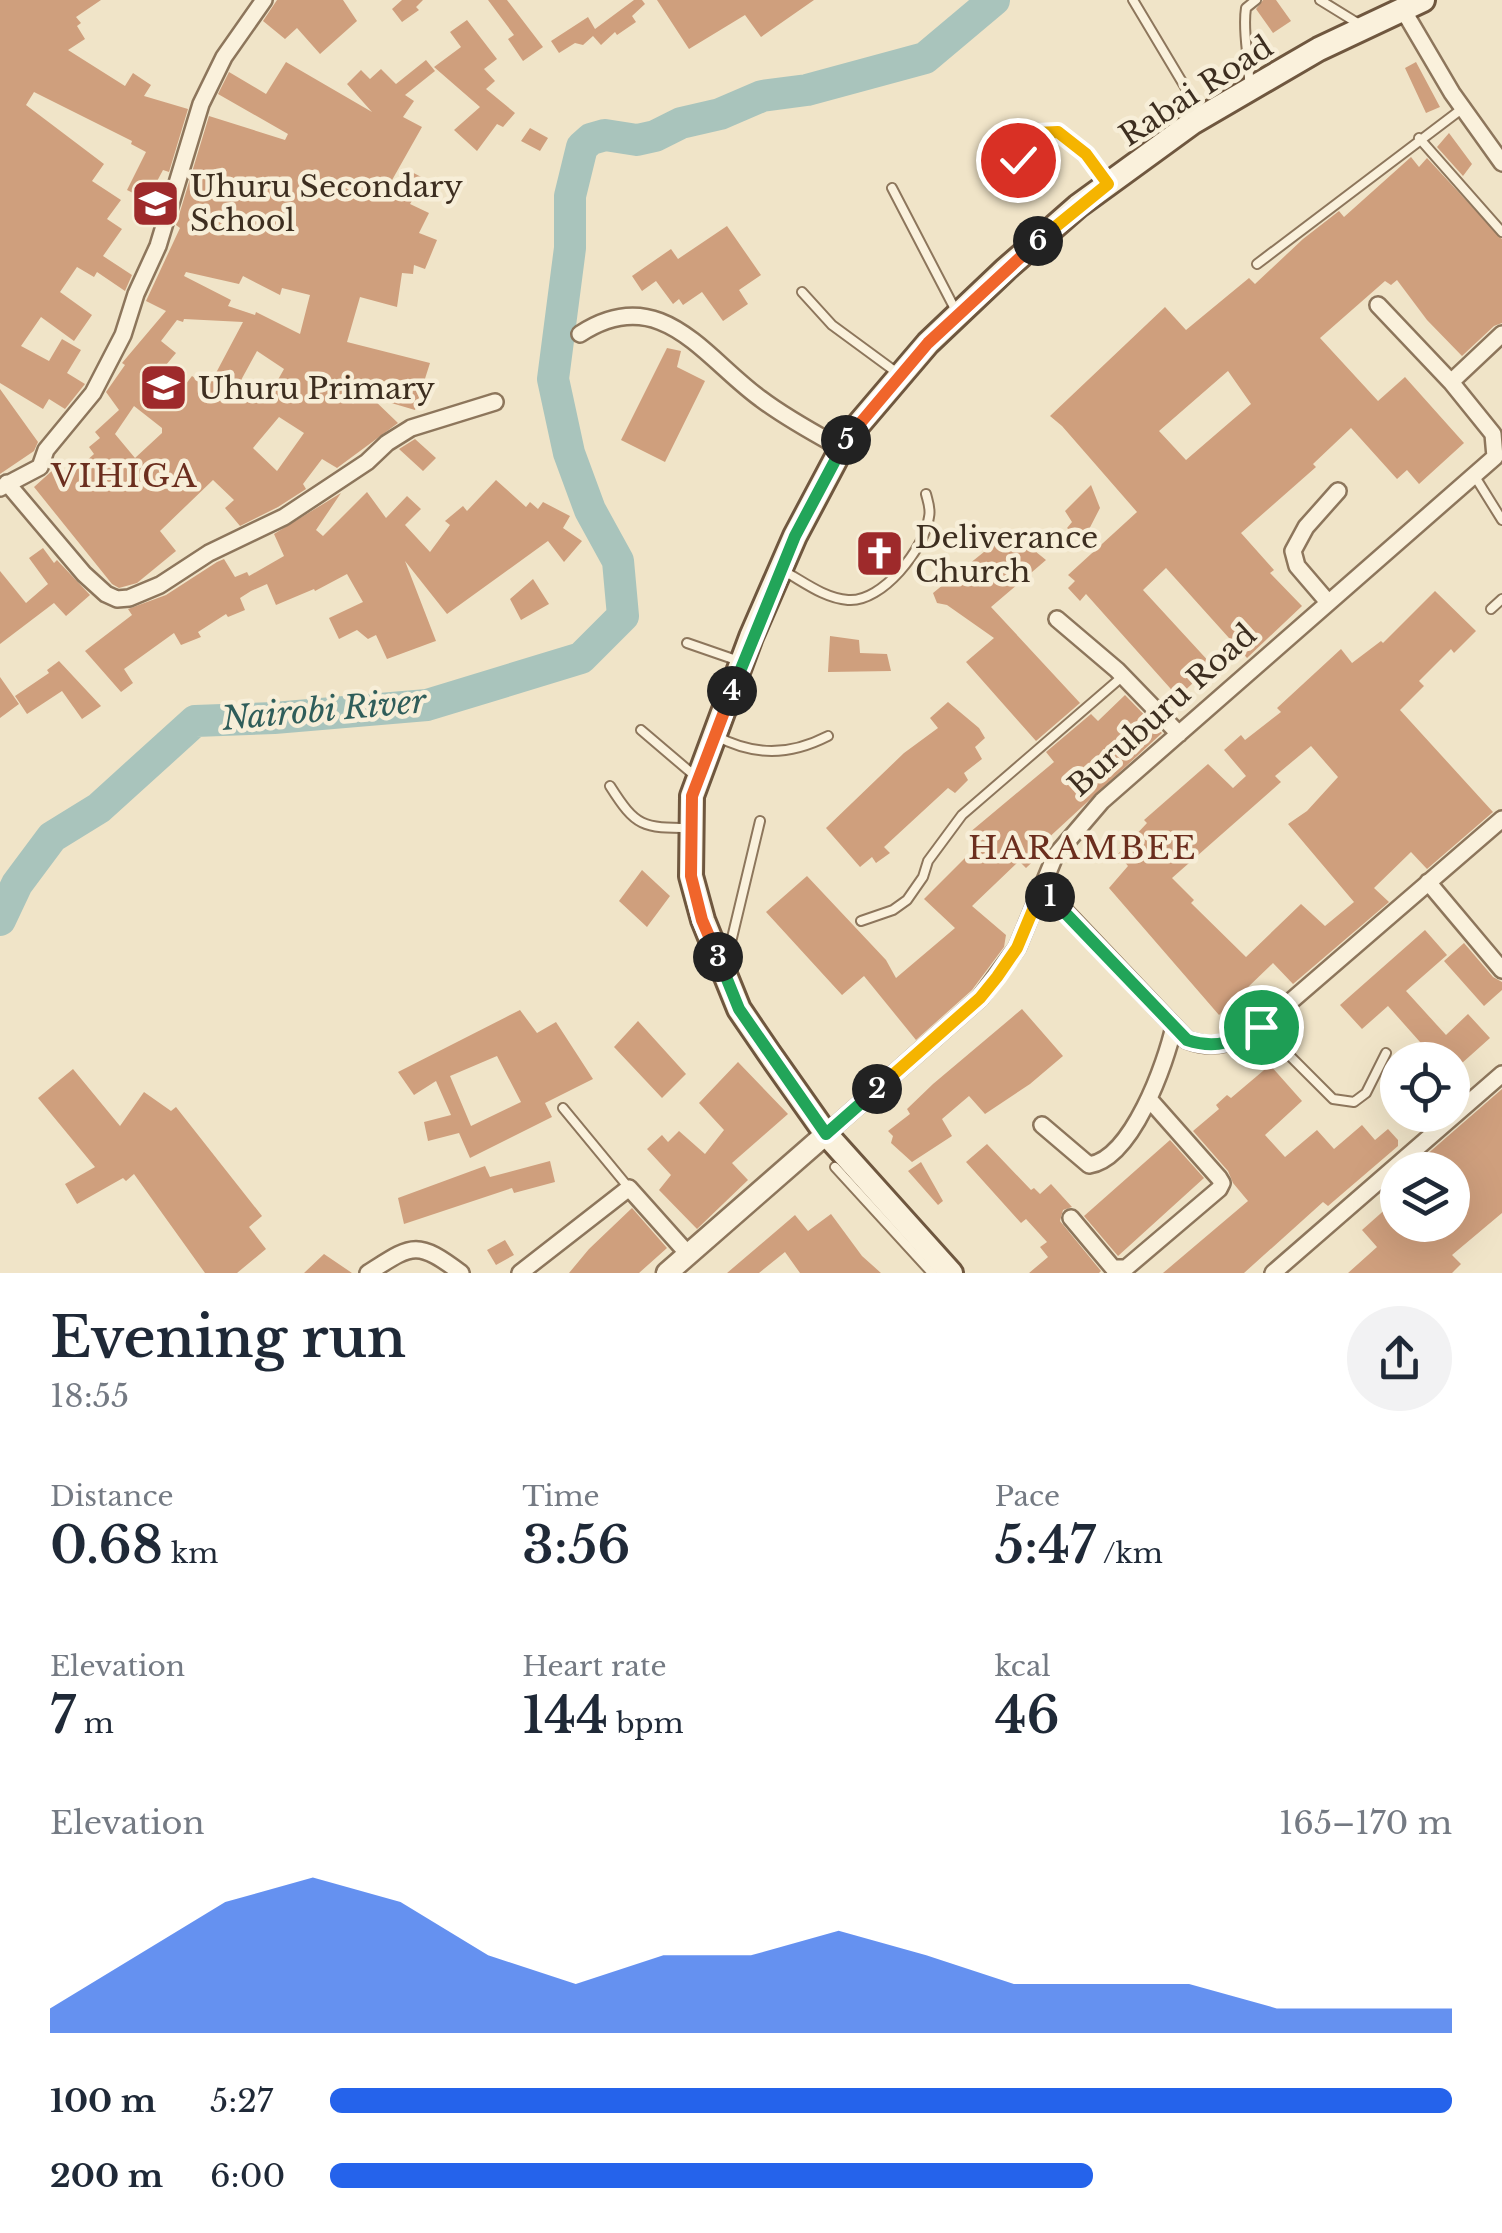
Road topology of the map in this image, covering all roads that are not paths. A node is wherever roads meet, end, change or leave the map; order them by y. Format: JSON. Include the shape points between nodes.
{"nodes":[{"id":1,"x":264,"y":0,"type":"edge"},
{"id":2,"x":1133,"y":0,"type":"edge"},
{"id":3,"x":1256,"y":0,"type":"edge"},
{"id":4,"x":1320,"y":0,"type":"edge"},
{"id":5,"x":1390,"y":11,"type":"edge"},
{"id":6,"x":1249,"y":90,"type":"junction"},
{"id":7,"x":1462,"y":108,"type":"junction"},
{"id":8,"x":1203,"y":116,"type":"junction"},
{"id":9,"x":1420,"y":138,"type":"junction"},
{"id":10,"x":1018,"y":160,"type":"dead end"},
{"id":11,"x":1502,"y":163,"type":"edge"},
{"id":12,"x":1108,"y":184,"type":"junction"},
{"id":13,"x":892,"y":188,"type":"dead end"},
{"id":14,"x":1502,"y":232,"type":"edge"},
{"id":15,"x":1257,"y":264,"type":"dead end"},
{"id":16,"x":802,"y":292,"type":"dead end"},
{"id":17,"x":1378,"y":305,"type":"dead end"},
{"id":18,"x":958,"y":315,"type":"junction"},
{"id":19,"x":580,"y":334,"type":"dead end"},
{"id":20,"x":1502,"y":334,"type":"edge"},
{"id":21,"x":900,"y":375,"type":"junction"},
{"id":22,"x":1451,"y":382,"type":"junction"},
{"id":23,"x":496,"y":402,"type":"dead end"},
{"id":24,"x":841,"y":448,"type":"junction"},
{"id":25,"x":1474,"y":475,"type":"junction"},
{"id":26,"x":3,"y":486,"type":"edge"},
{"id":27,"x":1338,"y":491,"type":"dead end"},
{"id":28,"x":926,"y":494,"type":"dead end"},
{"id":29,"x":1502,"y":520,"type":"edge"},
{"id":30,"x":780,"y":568,"type":"junction"},
{"id":31,"x":1502,"y":599,"type":"edge"},
{"id":32,"x":1327,"y":602,"type":"junction"},
{"id":33,"x":1491,"y":610,"type":"dead end"},
{"id":34,"x":1057,"y":618,"type":"dead end"},
{"id":35,"x":687,"y":643,"type":"dead end"},
{"id":36,"x":742,"y":662,"type":"junction"},
{"id":37,"x":1123,"y":676,"type":"junction"},
{"id":38,"x":641,"y":730,"type":"dead end"},
{"id":39,"x":1179,"y":734,"type":"junction"},
{"id":40,"x":716,"y":736,"type":"junction"},
{"id":41,"x":828,"y":736,"type":"dead end"},
{"id":42,"x":699,"y":780,"type":"junction"},
{"id":43,"x":610,"y":786,"type":"dead end"},
{"id":44,"x":1502,"y":819,"type":"edge"},
{"id":45,"x":760,"y":821,"type":"dead end"},
{"id":46,"x":691,"y":828,"type":"junction"},
{"id":47,"x":1428,"y":882,"type":"junction"},
{"id":48,"x":1042,"y":888,"type":"junction"},
{"id":49,"x":861,"y":920,"type":"dead end"},
{"id":50,"x":1502,"y":970,"type":"edge"},
{"id":51,"x":724,"y":972,"type":"junction"},
{"id":52,"x":1174,"y":1026,"type":"junction"},
{"id":53,"x":1261,"y":1027,"type":"junction"},
{"id":54,"x":1380,"y":1065,"type":"edge"},
{"id":55,"x":1502,"y":1074,"type":"edge"},
{"id":56,"x":1149,"y":1099,"type":"junction"},
{"id":57,"x":562,"y":1108,"type":"dead end"},
{"id":58,"x":1042,"y":1125,"type":"dead end"},
{"id":59,"x":826,"y":1134,"type":"junction"},
{"id":60,"x":835,"y":1167,"type":"dead end"},
{"id":61,"x":629,"y":1188,"type":"junction"},
{"id":62,"x":1071,"y":1218,"type":"dead end"},
{"id":63,"x":688,"y":1254,"type":"junction"},
{"id":64,"x":368,"y":1273,"type":"edge"},
{"id":65,"x":460,"y":1273,"type":"edge"},
{"id":66,"x":520,"y":1273,"type":"edge"},
{"id":67,"x":667,"y":1273,"type":"edge"},
{"id":68,"x":932,"y":1273,"type":"edge"},
{"id":69,"x":951,"y":1273,"type":"edge"},
{"id":70,"x":1273,"y":1273,"type":"edge"}],
"edges":[{"from":1,"to":26,"type":"street","via":[[201,104],[158,246],[92,393],[40,467]]},
{"from":2,"to":8,"type":"lane"},
{"from":3,"to":6,"type":"lane","via":[[1246,8],[1244,24]]},
{"from":4,"to":5,"type":"lane"},
{"from":5,"to":6,"type":"main road","name":"Rabai Road"},
{"from":5,"to":7,"type":"street"},
{"from":6,"to":8,"type":"main road","name":"Rabai Road"},
{"from":7,"to":9,"type":"lane"},
{"from":7,"to":11,"type":"street"},
{"from":8,"to":12,"type":"main road","name":"Rabai Road"},
{"from":9,"to":14,"type":"lane"},
{"from":9,"to":15,"type":"lane"},
{"from":10,"to":12,"type":"lane","via":[[1036,133],[1058,132]]},
{"from":12,"to":18,"type":"main road","name":"Rabai Road"},
{"from":13,"to":18,"type":"lane"},
{"from":16,"to":21,"type":"lane","via":[[832,325]]},
{"from":17,"to":22,"type":"street"},
{"from":18,"to":21,"type":"main road","name":"Rabai Road"},
{"from":19,"to":24,"type":"street","via":[[614,318],[678,328],[760,399]]},
{"from":20,"to":22,"type":"street"},
{"from":21,"to":24,"type":"main road","name":"Rabai Road"},
{"from":22,"to":25,"type":"street","name":"Buruburu Road","via":[[1494,434],[1495,456]]},
{"from":23,"to":26,"type":"street","via":[[411,428],[284,517],[129,598],[106,594]]},
{"from":24,"to":30,"type":"main road","name":"Rabai Road"},
{"from":25,"to":29,"type":"lane"},
{"from":25,"to":32,"type":"street","name":"Buruburu Road"},
{"from":27,"to":32,"type":"street","via":[[1294,551],[1297,566]]},
{"from":28,"to":30,"type":"lane","via":[[926,531],[878,592],[852,601],[829,596]]},
{"from":30,"to":36,"type":"main road","name":"Rabai Road"},
{"from":31,"to":33,"type":"lane"},
{"from":32,"to":39,"type":"street","name":"Buruburu Road"},
{"from":34,"to":37,"type":"street"},
{"from":35,"to":36,"type":"lane"},
{"from":36,"to":40,"type":"main road","name":"Rabai Road"},
{"from":37,"to":39,"type":"street"},
{"from":37,"to":49,"type":"lane","via":[[962,815],[906,900]]},
{"from":38,"to":42,"type":"lane"},
{"from":39,"to":48,"type":"street","name":"Buruburu Road","via":[[1102,800],[1055,856]]},
{"from":40,"to":41,"type":"lane","via":[[783,753]]},
{"from":40,"to":42,"type":"main road","name":"Rabai Road"},
{"from":42,"to":46,"type":"main road","name":"Rabai Road"},
{"from":43,"to":46,"type":"lane","via":[[644,827]]},
{"from":44,"to":47,"type":"street"},
{"from":45,"to":51,"type":"lane"},
{"from":46,"to":51,"type":"main road","name":"Rabai Road","via":[[691,876]]},
{"from":47,"to":50,"type":"street"},
{"from":47,"to":53,"type":"street"},
{"from":48,"to":52,"type":"street"},
{"from":48,"to":59,"type":"street","name":"Buruburu Road","via":[[1017,948],[980,998]]},
{"from":51,"to":59,"type":"main road","name":"Rabai Road","via":[[739,1009]]},
{"from":52,"to":53,"type":"street","via":[[1187,1040],[1213,1046]]},
{"from":52,"to":56,"type":"street"},
{"from":53,"to":54,"type":"lane","via":[[1334,1100],[1354,1102],[1366,1093]]},
{"from":55,"to":70,"type":"street"},
{"from":56,"to":58,"type":"street","via":[[1131,1132],[1099,1164],[1089,1165]]},
{"from":56,"to":62,"type":"street","via":[[1220,1178],[1219,1188],[1119,1270]]},
{"from":57,"to":61,"type":"lane"},
{"from":59,"to":63,"type":"street","name":"Buruburu Road"},
{"from":59,"to":69,"type":"main road","name":"Rabai Road"},
{"from":60,"to":68,"type":"lane"},
{"from":61,"to":63,"type":"street"},
{"from":61,"to":66,"type":"street"},
{"from":63,"to":67,"type":"street","name":"Buruburu Road"},
{"from":64,"to":65,"type":"street","via":[[409,1248]]}]}
